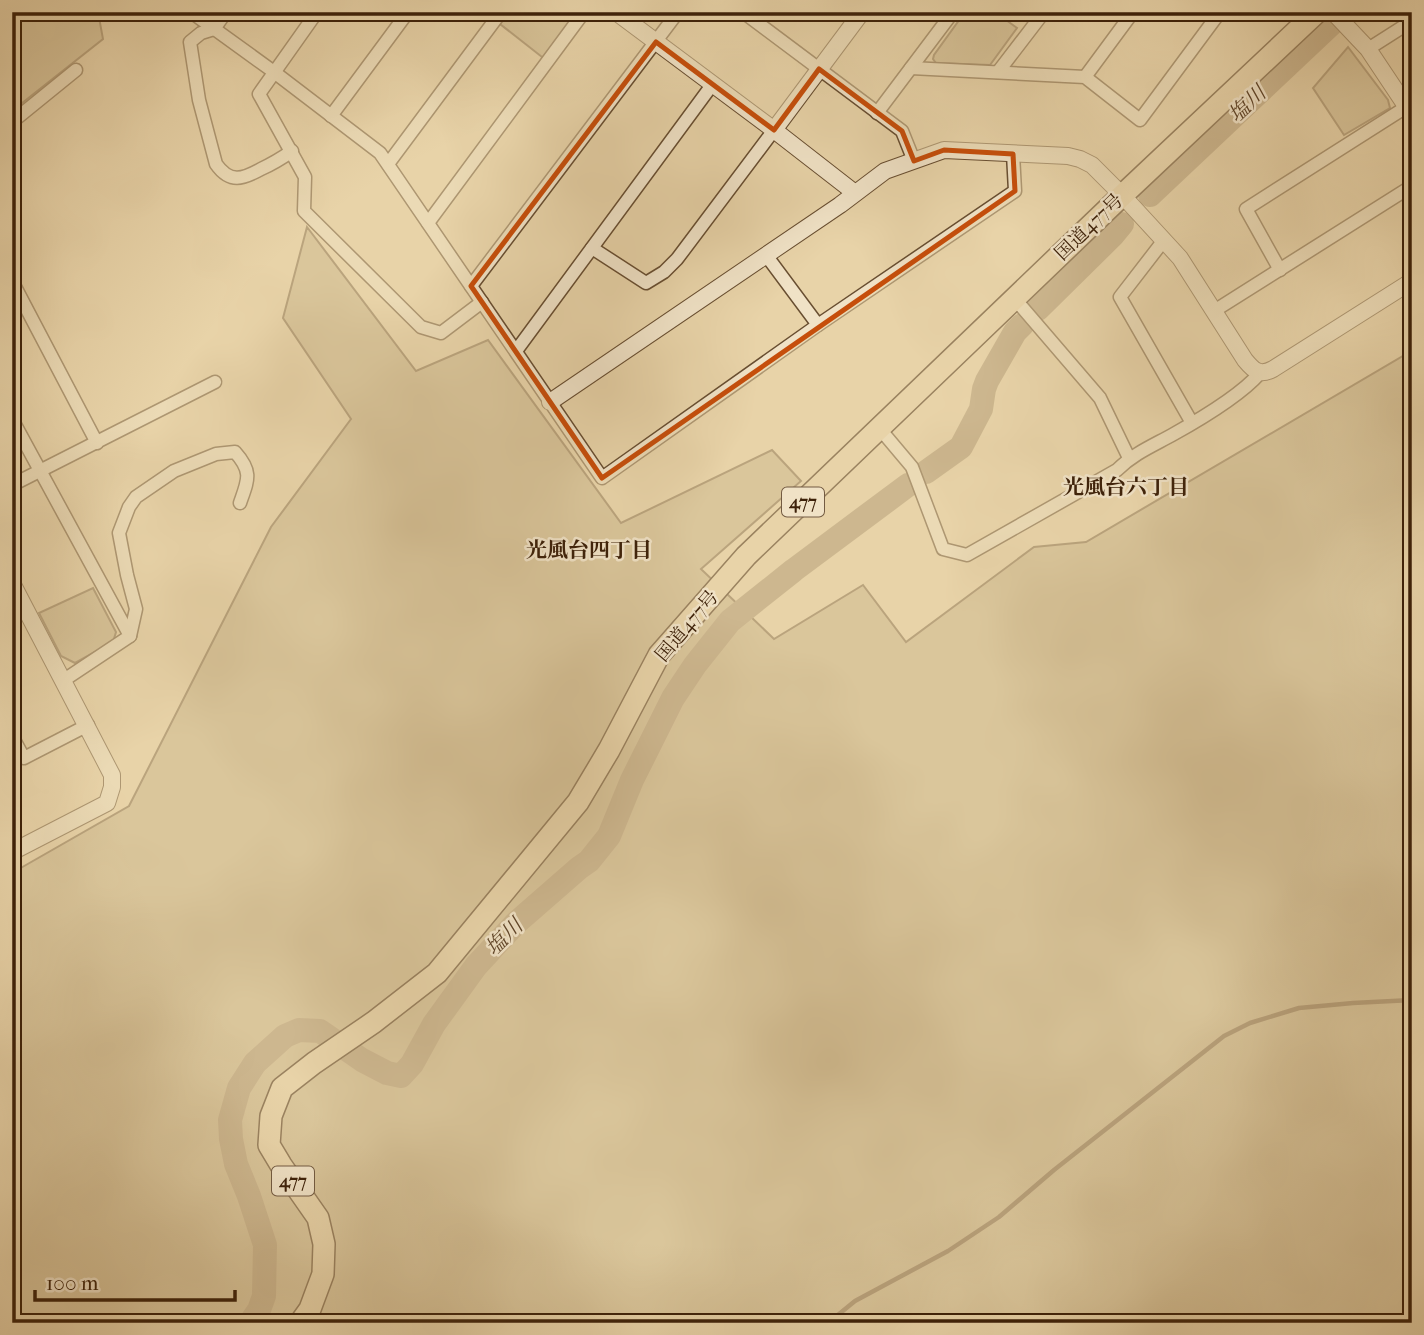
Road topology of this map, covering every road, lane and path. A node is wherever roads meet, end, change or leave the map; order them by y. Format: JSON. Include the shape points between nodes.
{"nodes":[{"id":1,"x":191,"y":12,"type":"edge"},
{"id":2,"x":226,"y":12,"type":"edge"},
{"id":3,"x":317,"y":12,"type":"edge"},
{"id":4,"x":408,"y":12,"type":"edge"},
{"id":5,"x":500,"y":12,"type":"edge"},
{"id":6,"x":584,"y":12,"type":"edge"},
{"id":7,"x":616,"y":12,"type":"edge"},
{"id":8,"x":678,"y":12,"type":"edge"},
{"id":9,"x":743,"y":12,"type":"edge"},
{"id":10,"x":862,"y":12,"type":"edge"},
{"id":11,"x":953,"y":12,"type":"edge"},
{"id":12,"x":1044,"y":12,"type":"edge"},
{"id":13,"x":1132,"y":12,"type":"edge"},
{"id":14,"x":1220,"y":12,"type":"edge"},
{"id":15,"x":1317,"y":12,"type":"edge"},
{"id":16,"x":1333,"y":12,"type":"edge"},
{"id":17,"x":763,"y":18,"type":"edge"},
{"id":18,"x":1412,"y":21,"type":"edge"},
{"id":19,"x":214,"y":29,"type":"junction"},
{"id":20,"x":656,"y":42,"type":"junction"},
{"id":21,"x":1368,"y":49,"type":"junction"},
{"id":22,"x":911,"y":68,"type":"junction"},
{"id":23,"x":819,"y":69,"type":"junction"},
{"id":24,"x":76,"y":70,"type":"dead end"},
{"id":25,"x":274,"y":72,"type":"junction"},
{"id":26,"x":998,"y":72,"type":"junction"},
{"id":27,"x":1085,"y":77,"type":"junction"},
{"id":28,"x":712,"y":85,"type":"junction"},
{"id":29,"x":1410,"y":108,"type":"edge"},
{"id":30,"x":877,"y":113,"type":"junction"},
{"id":31,"x":331,"y":116,"type":"junction"},
{"id":32,"x":12,"y":121,"type":"edge"},
{"id":33,"x":774,"y":130,"type":"junction"},
{"id":34,"x":292,"y":151,"type":"junction"},
{"id":35,"x":1013,"y":154,"type":"junction"},
{"id":36,"x":914,"y":161,"type":"junction"},
{"id":37,"x":388,"y":164,"type":"junction"},
{"id":38,"x":1412,"y":186,"type":"edge"},
{"id":39,"x":855,"y":193,"type":"junction"},
{"id":40,"x":1123,"y":196,"type":"junction"},
{"id":41,"x":428,"y":223,"type":"junction"},
{"id":42,"x":1164,"y":240,"type":"junction"},
{"id":43,"x":593,"y":248,"type":"junction"},
{"id":44,"x":766,"y":255,"type":"junction"},
{"id":45,"x":1279,"y":270,"type":"junction"},
{"id":46,"x":12,"y":281,"type":"edge"},
{"id":47,"x":1412,"y":281,"type":"edge"},
{"id":48,"x":471,"y":285,"type":"junction"},
{"id":49,"x":1015,"y":299,"type":"junction"},
{"id":50,"x":482,"y":302,"type":"junction"},
{"id":51,"x":1214,"y":311,"type":"junction"},
{"id":52,"x":818,"y":325,"type":"junction"},
{"id":53,"x":516,"y":351,"type":"junction"},
{"id":54,"x":1260,"y":373,"type":"junction"},
{"id":55,"x":215,"y":382,"type":"dead end"},
{"id":56,"x":550,"y":402,"type":"junction"},
{"id":57,"x":12,"y":419,"type":"edge"},
{"id":58,"x":1192,"y":423,"type":"junction"},
{"id":59,"x":880,"y":429,"type":"junction"},
{"id":60,"x":97,"y":443,"type":"junction"},
{"id":61,"x":1129,"y":458,"type":"junction"},
{"id":62,"x":40,"y":471,"type":"junction"},
{"id":63,"x":12,"y":485,"type":"edge"},
{"id":64,"x":240,"y":503,"type":"dead end"},
{"id":65,"x":12,"y":583,"type":"edge"},
{"id":66,"x":130,"y":636,"type":"junction"},
{"id":67,"x":64,"y":680,"type":"junction"},
{"id":68,"x":88,"y":725,"type":"junction"},
{"id":69,"x":12,"y":736,"type":"edge"},
{"id":70,"x":18,"y":761,"type":"edge"},
{"id":71,"x":12,"y":852,"type":"edge"},
{"id":72,"x":300,"y":1323,"type":"edge"}],
"edges":[{"from":1,"to":19,"type":"street"},
{"from":2,"to":19,"type":"street"},
{"from":3,"to":25,"type":"street"},
{"from":4,"to":31,"type":"street"},
{"from":5,"to":37,"type":"street"},
{"from":6,"to":41,"type":"street"},
{"from":7,"to":20,"type":"street"},
{"from":8,"to":20,"type":"street"},
{"from":9,"to":17,"type":"street"},
{"from":10,"to":23,"type":"street"},
{"from":11,"to":22,"type":"street"},
{"from":12,"to":26,"type":"street"},
{"from":13,"to":27,"type":"street"},
{"from":14,"to":27,"type":"street","via":[[1140,120]]},
{"from":15,"to":40,"type":"highway","name":"国道477号","number":"477"},
{"from":16,"to":21,"type":"street"},
{"from":17,"to":23,"type":"street"},
{"from":18,"to":21,"type":"street"},
{"from":19,"to":25,"type":"street"},
{"from":19,"to":34,"type":"street","via":[[190,42],[216,164],[238,178]]},
{"from":20,"to":28,"type":"street"},
{"from":20,"to":48,"type":"street"},
{"from":21,"to":29,"type":"street"},
{"from":22,"to":26,"type":"street"},
{"from":22,"to":30,"type":"street"},
{"from":23,"to":30,"type":"street"},
{"from":23,"to":33,"type":"street"},
{"from":24,"to":32,"type":"street"},
{"from":25,"to":31,"type":"street"},
{"from":25,"to":34,"type":"street","via":[[259,94]]},
{"from":26,"to":27,"type":"street"},
{"from":28,"to":33,"type":"street"},
{"from":28,"to":43,"type":"street"},
{"from":29,"to":45,"type":"street","via":[[1246,209]]},
{"from":30,"to":36,"type":"street","via":[[902,131]]},
{"from":31,"to":37,"type":"street"},
{"from":33,"to":39,"type":"street"},
{"from":33,"to":43,"type":"street","via":[[664,272],[646,283]]},
{"from":34,"to":50,"type":"street","via":[[305,177],[304,211],[421,327],[442,333]]},
{"from":35,"to":36,"type":"street","via":[[944,150]]},
{"from":35,"to":40,"type":"street","via":[[1080,159]]},
{"from":35,"to":52,"type":"street","via":[[1015,191]]},
{"from":36,"to":39,"type":"street","via":[[885,171]]},
{"from":37,"to":41,"type":"street"},
{"from":38,"to":45,"type":"street"},
{"from":39,"to":44,"type":"street"},
{"from":40,"to":42,"type":"street"},
{"from":40,"to":49,"type":"highway","name":"国道477号","number":"477"},
{"from":41,"to":48,"type":"street"},
{"from":42,"to":51,"type":"street"},
{"from":42,"to":58,"type":"street","via":[[1119,297]]},
{"from":43,"to":53,"type":"street"},
{"from":44,"to":52,"type":"street"},
{"from":44,"to":56,"type":"street"},
{"from":45,"to":51,"type":"street"},
{"from":46,"to":60,"type":"street"},
{"from":47,"to":54,"type":"street","via":[[1267,373]]},
{"from":48,"to":50,"type":"street"},
{"from":49,"to":59,"type":"highway","name":"国道477号","number":"477"},
{"from":49,"to":61,"type":"street","via":[[1100,398]]},
{"from":50,"to":53,"type":"street"},
{"from":51,"to":54,"type":"street"},
{"from":52,"to":56,"type":"street","via":[[602,478]]},
{"from":53,"to":56,"type":"street"},
{"from":54,"to":58,"type":"street"},
{"from":55,"to":60,"type":"street"},
{"from":57,"to":62,"type":"street"},
{"from":58,"to":61,"type":"street"},
{"from":59,"to":61,"type":"street","via":[[912,467],[943,549],[967,555],[1118,470]]},
{"from":59,"to":72,"type":"highway","name":"国道477号","number":"477","via":[[746,556],[659,655],[578,802],[437,973],[282,1088],[271,1116],[269,1144],[318,1218],[324,1244],[323,1274]]},
{"from":60,"to":62,"type":"street"},
{"from":62,"to":63,"type":"street"},
{"from":62,"to":66,"type":"street"},
{"from":64,"to":66,"type":"street","via":[[249,478],[246,464],[235,452],[216,454],[174,471],[135,497],[120,533],[136,609]]},
{"from":65,"to":67,"type":"street"},
{"from":66,"to":67,"type":"street"},
{"from":67,"to":68,"type":"street"},
{"from":68,"to":70,"type":"street"},
{"from":68,"to":71,"type":"street","via":[[112,775],[107,803]]},
{"from":69,"to":70,"type":"street"}]}
